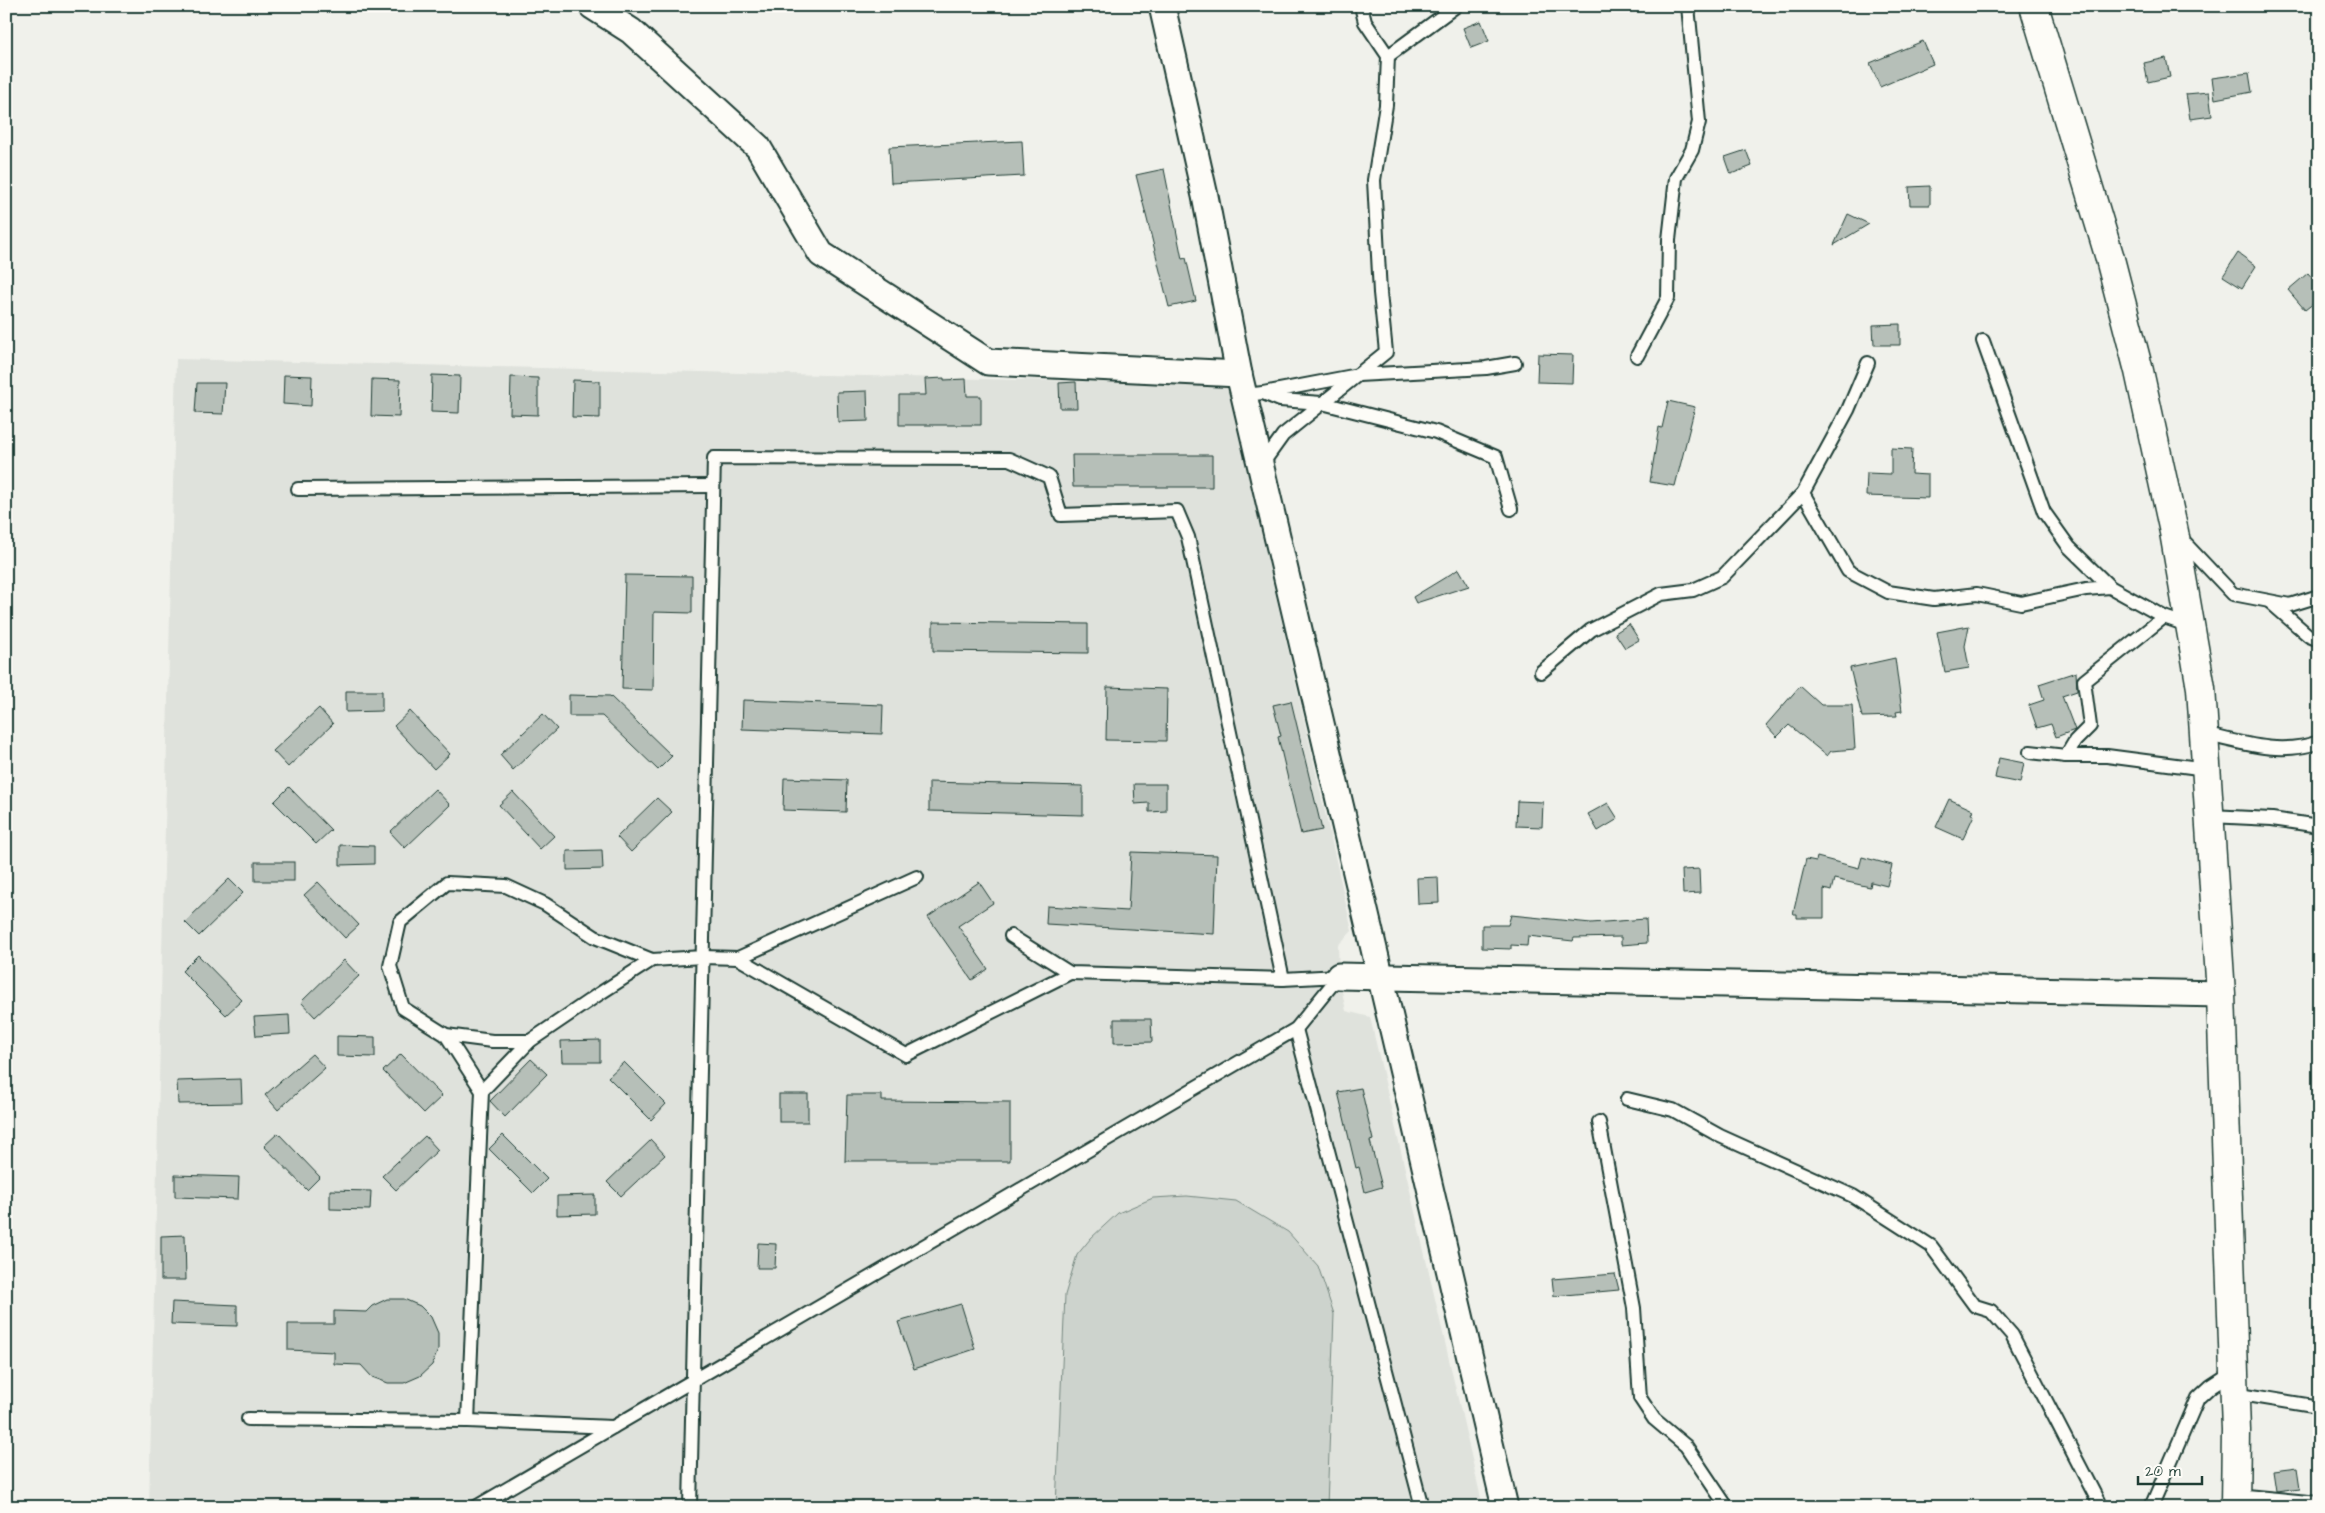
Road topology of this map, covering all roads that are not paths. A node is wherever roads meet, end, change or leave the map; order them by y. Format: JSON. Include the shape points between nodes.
{"nodes":[{"id":1,"x":592,"y":6,"type":"edge"},
{"id":2,"x":1162,"y":6,"type":"edge"},
{"id":3,"x":1361,"y":6,"type":"edge"},
{"id":4,"x":1456,"y":6,"type":"edge"},
{"id":5,"x":1688,"y":6,"type":"edge"},
{"id":6,"x":2034,"y":6,"type":"edge"},
{"id":7,"x":1388,"y":56,"type":"junction"},
{"id":8,"x":1983,"y":341,"type":"dead end"},
{"id":9,"x":1637,"y":356,"type":"dead end"},
{"id":10,"x":1515,"y":363,"type":"dead end"},
{"id":11,"x":1868,"y":363,"type":"dead end"},
{"id":12,"x":1358,"y":374,"type":"junction"},
{"id":13,"x":1248,"y":388,"type":"junction"},
{"id":14,"x":1322,"y":403,"type":"junction"},
{"id":15,"x":1260,"y":467,"type":"junction"},
{"id":16,"x":713,"y":486,"type":"junction"},
{"id":17,"x":298,"y":489,"type":"dead end"},
{"id":18,"x":1803,"y":493,"type":"junction"},
{"id":19,"x":1511,"y":509,"type":"dead end"},
{"id":20,"x":2174,"y":532,"type":"junction"},
{"id":21,"x":2110,"y":587,"type":"junction"},
{"id":22,"x":2319,"y":596,"type":"edge"},
{"id":23,"x":2268,"y":600,"type":"junction"},
{"id":24,"x":2164,"y":617,"type":"junction"},
{"id":25,"x":2190,"y":626,"type":"junction"},
{"id":26,"x":2319,"y":640,"type":"edge"},
{"id":27,"x":1541,"y":672,"type":"dead end"},
{"id":28,"x":2204,"y":734,"type":"junction"},
{"id":29,"x":2319,"y":742,"type":"edge"},
{"id":30,"x":2030,"y":752,"type":"dead end"},
{"id":31,"x":2066,"y":756,"type":"junction"},
{"id":32,"x":2206,"y":769,"type":"junction"},
{"id":33,"x":2210,"y":816,"type":"junction"},
{"id":34,"x":2319,"y":826,"type":"edge"},
{"id":35,"x":916,"y":877,"type":"dead end"},
{"id":36,"x":1011,"y":936,"type":"dead end"},
{"id":37,"x":703,"y":957,"type":"junction"},
{"id":38,"x":738,"y":958,"type":"junction"},
{"id":39,"x":652,"y":960,"type":"junction"},
{"id":40,"x":1070,"y":973,"type":"junction"},
{"id":41,"x":1339,"y":976,"type":"junction"},
{"id":42,"x":1379,"y":977,"type":"junction"},
{"id":43,"x":1283,"y":979,"type":"junction"},
{"id":44,"x":2221,"y":994,"type":"junction"},
{"id":45,"x":1296,"y":1029,"type":"junction"},
{"id":46,"x":446,"y":1035,"type":"junction"},
{"id":47,"x":530,"y":1041,"type":"junction"},
{"id":48,"x":482,"y":1091,"type":"junction"},
{"id":49,"x":1627,"y":1099,"type":"dead end"},
{"id":50,"x":1598,"y":1122,"type":"dead end"},
{"id":51,"x":693,"y":1382,"type":"junction"},
{"id":52,"x":2234,"y":1382,"type":"junction"},
{"id":53,"x":2319,"y":1407,"type":"edge"},
{"id":54,"x":248,"y":1419,"type":"dead end"},
{"id":55,"x":468,"y":1421,"type":"junction"},
{"id":56,"x":613,"y":1427,"type":"junction"},
{"id":57,"x":2235,"y":1501,"type":"edge"},
{"id":58,"x":2319,"y":1503,"type":"edge"},
{"id":59,"x":476,"y":1507,"type":"edge"},
{"id":60,"x":690,"y":1507,"type":"edge"},
{"id":61,"x":1422,"y":1507,"type":"edge"},
{"id":62,"x":1504,"y":1507,"type":"edge"},
{"id":63,"x":1727,"y":1507,"type":"edge"},
{"id":64,"x":2101,"y":1507,"type":"edge"},
{"id":65,"x":2151,"y":1507,"type":"edge"}],
"edges":[{"from":1,"to":13,"type":"street","via":[[631,31],[758,148],[821,254],[988,362]]},
{"from":2,"to":13,"type":"street"},
{"from":3,"to":7,"type":"lane","via":[[1365,22]]},
{"from":4,"to":7,"type":"lane"},
{"from":5,"to":9,"type":"lane","via":[[1699,122],[1692,150],[1676,178],[1669,240],[1668,298]]},
{"from":6,"to":20,"type":"main road","via":[[2109,255],[2139,371]]},
{"from":7,"to":12,"type":"lane","via":[[1386,105],[1374,180],[1386,352]]},
{"from":8,"to":21,"type":"lane","via":[[2044,512],[2069,546]]},
{"from":10,"to":12,"type":"lane","via":[[1486,368]]},
{"from":11,"to":18,"type":"lane","via":[[1848,410]]},
{"from":12,"to":13,"type":"lane"},
{"from":12,"to":14,"type":"lane"},
{"from":13,"to":14,"type":"lane","via":[[1280,400]]},
{"from":13,"to":15,"type":"street"},
{"from":14,"to":15,"type":"lane","via":[[1283,435]]},
{"from":14,"to":19,"type":"lane","via":[[1436,432],[1496,457]]},
{"from":15,"to":42,"type":"street"},
{"from":16,"to":17,"type":"lane"},
{"from":16,"to":37,"type":"lane"},
{"from":16,"to":43,"type":"lane","via":[[714,458],[1009,459],[1049,477],[1061,515],[1177,511],[1188,537]]},
{"from":18,"to":21,"type":"lane","via":[[1848,571],[1888,592],[1934,599],[1977,594],[2021,603]]},
{"from":18,"to":27,"type":"lane","via":[[1722,577],[1693,590],[1661,594],[1591,630]]},
{"from":20,"to":23,"type":"lane","via":[[2233,594]]},
{"from":20,"to":25,"type":"main road"},
{"from":21,"to":24,"type":"lane"},
{"from":22,"to":23,"type":"lane","via":[[2290,605]]},
{"from":23,"to":26,"type":"lane","via":[[2309,636]]},
{"from":24,"to":25,"type":"lane"},
{"from":24,"to":31,"type":"lane","via":[[2084,681],[2090,726]]},
{"from":25,"to":28,"type":"main road","via":[[2201,688]]},
{"from":28,"to":29,"type":"lane","via":[[2259,748],[2302,748]]},
{"from":28,"to":32,"type":"main road"},
{"from":30,"to":31,"type":"lane"},
{"from":31,"to":32,"type":"lane","via":[[2107,756]]},
{"from":32,"to":33,"type":"main road"},
{"from":33,"to":34,"type":"lane","via":[[2272,819]]},
{"from":33,"to":44,"type":"main road"},
{"from":35,"to":38,"type":"lane"},
{"from":36,"to":40,"type":"lane"},
{"from":37,"to":38,"type":"lane"},
{"from":37,"to":39,"type":"lane"},
{"from":37,"to":51,"type":"lane"},
{"from":38,"to":40,"type":"lane","via":[[906,1055]]},
{"from":39,"to":46,"type":"lane","via":[[595,937],[545,904],[506,886],[447,884],[400,922],[390,966],[403,1008]]},
{"from":39,"to":47,"type":"lane"},
{"from":40,"to":43,"type":"lane"},
{"from":41,"to":42,"type":"street"},
{"from":41,"to":43,"type":"lane"},
{"from":41,"to":45,"type":"lane"},
{"from":42,"to":44,"type":"street"},
{"from":42,"to":62,"type":"street"},
{"from":44,"to":52,"type":"main road"},
{"from":45,"to":51,"type":"lane"},
{"from":45,"to":61,"type":"lane"},
{"from":46,"to":47,"type":"lane","via":[[492,1041]]},
{"from":46,"to":48,"type":"lane"},
{"from":47,"to":48,"type":"lane"},
{"from":48,"to":55,"type":"lane"},
{"from":49,"to":64,"type":"lane","via":[[1673,1110],[1720,1136],[1853,1196],[1931,1246],[1975,1306],[1991,1312],[2012,1335]]},
{"from":50,"to":63,"type":"lane","via":[[1634,1308],[1640,1398],[1654,1419],[1686,1446]]},
{"from":51,"to":56,"type":"lane"},
{"from":51,"to":60,"type":"lane"},
{"from":52,"to":53,"type":"lane"},
{"from":52,"to":57,"type":"main road"},
{"from":52,"to":65,"type":"lane","via":[[2211,1386],[2198,1398]]},
{"from":54,"to":55,"type":"lane"},
{"from":55,"to":56,"type":"lane"},
{"from":56,"to":59,"type":"lane"},
{"from":57,"to":58,"type":"lane"}]}
